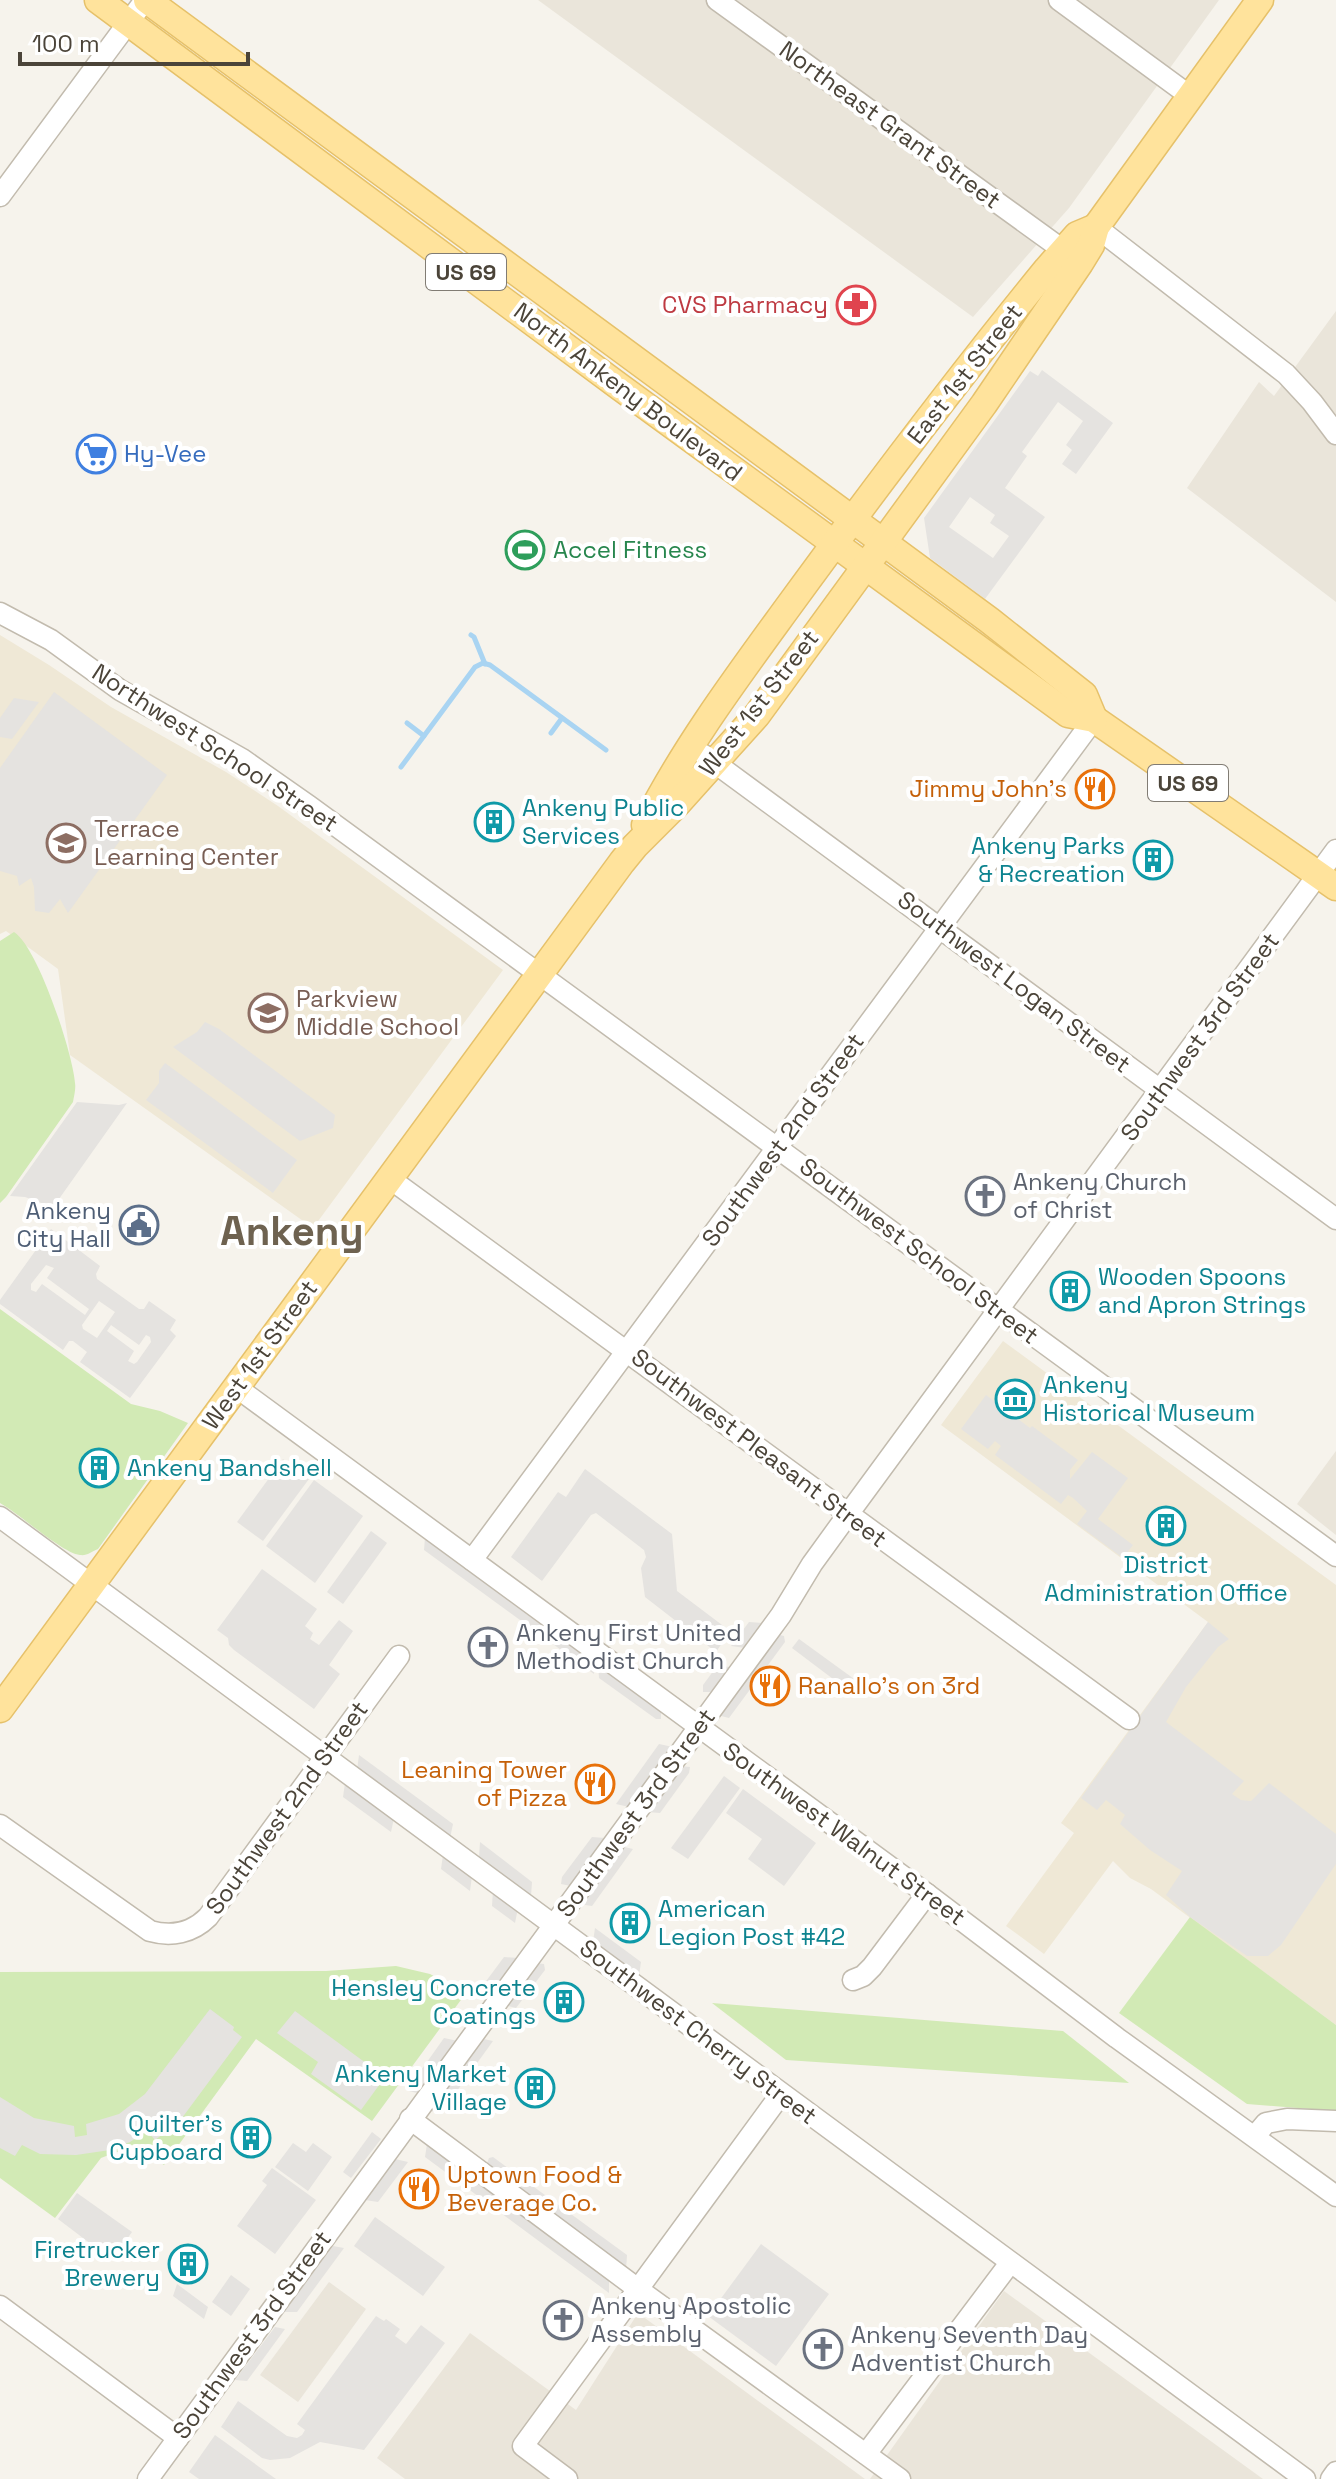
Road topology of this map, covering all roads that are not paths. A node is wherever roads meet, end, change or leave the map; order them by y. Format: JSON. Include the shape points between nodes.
{"nodes":[{"id":1,"x":98,"y":0,"type":"edge"},
{"id":2,"x":146,"y":0,"type":"edge"},
{"id":3,"x":717,"y":0,"type":"edge"},
{"id":4,"x":1059,"y":0,"type":"edge"},
{"id":5,"x":1260,"y":0,"type":"edge"},
{"id":6,"x":129,"y":22,"type":"junction"},
{"id":7,"x":1190,"y":96,"type":"junction"},
{"id":8,"x":0,"y":196,"type":"edge"},
{"id":9,"x":1096,"y":227,"type":"junction"},
{"id":10,"x":1063,"y":250,"type":"junction"},
{"id":11,"x":1336,"y":434,"type":"edge"},
{"id":12,"x":858,"y":542,"type":"junction"},
{"id":13,"x":0,"y":613,"type":"edge"},
{"id":14,"x":1094,"y":719,"type":"junction"},
{"id":15,"x":692,"y":746,"type":"junction"},
{"id":16,"x":714,"y":762,"type":"junction"},
{"id":17,"x":635,"y":846,"type":"junction"},
{"id":18,"x":1336,"y":850,"type":"edge"},
{"id":19,"x":1327,"y":880,"type":"edge"},
{"id":20,"x":941,"y":928,"type":"junction"},
{"id":21,"x":542,"y":974,"type":"junction"},
{"id":22,"x":1161,"y":1091,"type":"junction"},
{"id":23,"x":778,"y":1146,"type":"junction"},
{"id":24,"x":389,"y":1178,"type":"junction"},
{"id":25,"x":1336,"y":1219,"type":"edge"},
{"id":26,"x":999,"y":1311,"type":"junction"},
{"id":27,"x":629,"y":1351,"type":"junction"},
{"id":28,"x":236,"y":1387,"type":"junction"},
{"id":29,"x":849,"y":1513,"type":"junction"},
{"id":30,"x":0,"y":1517,"type":"edge"},
{"id":31,"x":1336,"y":1556,"type":"edge"},
{"id":32,"x":472,"y":1560,"type":"junction"},
{"id":33,"x":91,"y":1585,"type":"junction"},
{"id":34,"x":399,"y":1656,"type":"dead end"},
{"id":35,"x":0,"y":1709,"type":"edge"},
{"id":36,"x":1129,"y":1719,"type":"dead end"},
{"id":37,"x":699,"y":1727,"type":"junction"},
{"id":38,"x":325,"y":1757,"type":"junction"},
{"id":39,"x":0,"y":1825,"type":"edge"},
{"id":40,"x":927,"y":1894,"type":"junction"},
{"id":41,"x":554,"y":1925,"type":"junction"},
{"id":42,"x":853,"y":1980,"type":"dead end"},
{"id":43,"x":781,"y":2094,"type":"junction"},
{"id":44,"x":410,"y":2119,"type":"junction"},
{"id":45,"x":1336,"y":2121,"type":"edge"},
{"id":46,"x":1255,"y":2136,"type":"junction"},
{"id":47,"x":1336,"y":2196,"type":"edge"},
{"id":48,"x":1010,"y":2263,"type":"junction"},
{"id":49,"x":638,"y":2289,"type":"junction"},
{"id":50,"x":0,"y":2306,"type":"edge"},
{"id":51,"x":178,"y":2438,"type":"junction"},
{"id":52,"x":866,"y":2454,"type":"junction"},
{"id":53,"x":1336,"y":2472,"type":"edge"},
{"id":54,"x":148,"y":2479,"type":"edge"},
{"id":55,"x":567,"y":2479,"type":"edge"},
{"id":56,"x":900,"y":2479,"type":"edge"},
{"id":57,"x":1305,"y":2479,"type":"edge"},
{"id":58,"x":1331,"y":2479,"type":"edge"}],
"edges":[{"from":1,"to":6,"type":"main road","name":"North Ankeny Boulevard","number":"US 69"},
{"from":2,"to":6,"type":"street"},
{"from":2,"to":12,"type":"main road","name":"North Ankeny Boulevard","number":"US 69","via":[[443,220]]},
{"from":3,"to":10,"type":"street","name":"Northeast Grant Street"},
{"from":4,"to":7,"type":"street"},
{"from":5,"to":7,"type":"main road","name":"East 1st Street"},
{"from":6,"to":8,"type":"street"},
{"from":6,"to":12,"type":"main road","name":"North Ankeny Boulevard","number":"US 69"},
{"from":7,"to":9,"type":"main road","name":"East 1st Street"},
{"from":9,"to":10,"type":"main road","name":"East 1st Street","via":[[1077,235]]},
{"from":9,"to":11,"type":"street","via":[[1286,374]]},
{"from":9,"to":12,"type":"main road","name":"East 1st Street","via":[[1091,245],[1021,350]]},
{"from":10,"to":12,"type":"main road","name":"East 1st Street","via":[[987,343]]},
{"from":12,"to":14,"type":"main road","number":"US 69","via":[[1068,714]]},
{"from":12,"to":15,"type":"main road","name":"West 1st Street","via":[[766,635]]},
{"from":12,"to":16,"type":"main road","name":"West 1st Street","via":[[757,715]]},
{"from":13,"to":21,"type":"street","name":"Northwest School Street","via":[[242,759]]},
{"from":14,"to":19,"type":"main road","number":"US 69"},
{"from":14,"to":20,"type":"street","name":"Southwest 2nd Street"},
{"from":15,"to":16,"type":"street","name":"Southwest Logan Street"},
{"from":15,"to":17,"type":"main road","name":"West 1st Street"},
{"from":16,"to":17,"type":"main road","name":"West 1st Street"},
{"from":16,"to":20,"type":"street","name":"Southwest Logan Street"},
{"from":17,"to":21,"type":"main road","name":"West 1st Street"},
{"from":18,"to":19,"type":"street","name":"Southwest 3rd Street"},
{"from":19,"to":22,"type":"street","name":"Southwest 3rd Street"},
{"from":20,"to":22,"type":"street","name":"Southwest Logan Street"},
{"from":20,"to":23,"type":"street","name":"Southwest 2nd Street"},
{"from":21,"to":23,"type":"street","name":"Southwest School Street"},
{"from":21,"to":24,"type":"main road","name":"West 1st Street"},
{"from":22,"to":25,"type":"street","name":"Southwest Logan Street"},
{"from":22,"to":26,"type":"street","name":"Southwest 3rd Street"},
{"from":23,"to":26,"type":"street","name":"Southwest School Street"},
{"from":23,"to":27,"type":"street","name":"Southwest 2nd Street"},
{"from":24,"to":27,"type":"street","name":"Southwest Pleasant Street"},
{"from":24,"to":28,"type":"main road","name":"West 1st Street"},
{"from":26,"to":29,"type":"street","name":"Southwest 3rd Street"},
{"from":26,"to":31,"type":"street","name":"Southwest School Street"},
{"from":27,"to":29,"type":"street","name":"Southwest Pleasant Street"},
{"from":27,"to":32,"type":"street","name":"Southwest 2nd Street"},
{"from":28,"to":32,"type":"street","name":"Southwest Walnut Street"},
{"from":28,"to":33,"type":"main road","name":"West 1st Street"},
{"from":29,"to":36,"type":"street","name":"Southwest Pleasant Street"},
{"from":29,"to":37,"type":"street","name":"Southwest 3rd Street"},
{"from":30,"to":33,"type":"street","name":"Southwest Cherry Street"},
{"from":32,"to":37,"type":"street","name":"Southwest Walnut Street"},
{"from":33,"to":35,"type":"main road","name":"West 1st Street"},
{"from":33,"to":38,"type":"street","name":"Southwest Cherry Street"},
{"from":34,"to":38,"type":"street","name":"Southwest 2nd Street","via":[[382,1670]]},
{"from":37,"to":40,"type":"street","name":"Southwest Walnut Street"},
{"from":37,"to":41,"type":"street","name":"Southwest 3rd Street"},
{"from":38,"to":39,"type":"street","name":"Southwest 2nd Street","via":[[208,1917],[181,1933],[161,1934],[140,1925]]},
{"from":38,"to":41,"type":"street","name":"Southwest Cherry Street"},
{"from":40,"to":42,"type":"street","via":[[872,1967]]},
{"from":40,"to":46,"type":"street","name":"Southwest Walnut Street"},
{"from":41,"to":43,"type":"street","name":"Southwest Cherry Street"},
{"from":41,"to":44,"type":"street","name":"Southwest 3rd Street"},
{"from":43,"to":48,"type":"street","name":"Southwest Cherry Street"},
{"from":43,"to":49,"type":"street"},
{"from":44,"to":49,"type":"street"},
{"from":44,"to":51,"type":"street","name":"Southwest 3rd Street"},
{"from":45,"to":46,"type":"street","via":[[1287,2119],[1266,2123]]},
{"from":46,"to":47,"type":"street","name":"Southwest Walnut Street"},
{"from":48,"to":52,"type":"street"},
{"from":48,"to":57,"type":"street","name":"Southwest Cherry Street"},
{"from":49,"to":52,"type":"street"},
{"from":49,"to":55,"type":"street","via":[[523,2446]]},
{"from":50,"to":51,"type":"street"},
{"from":51,"to":54,"type":"street","name":"Southwest 3rd Street"},
{"from":52,"to":56,"type":"street"},
{"from":53,"to":58,"type":"street"}]}
